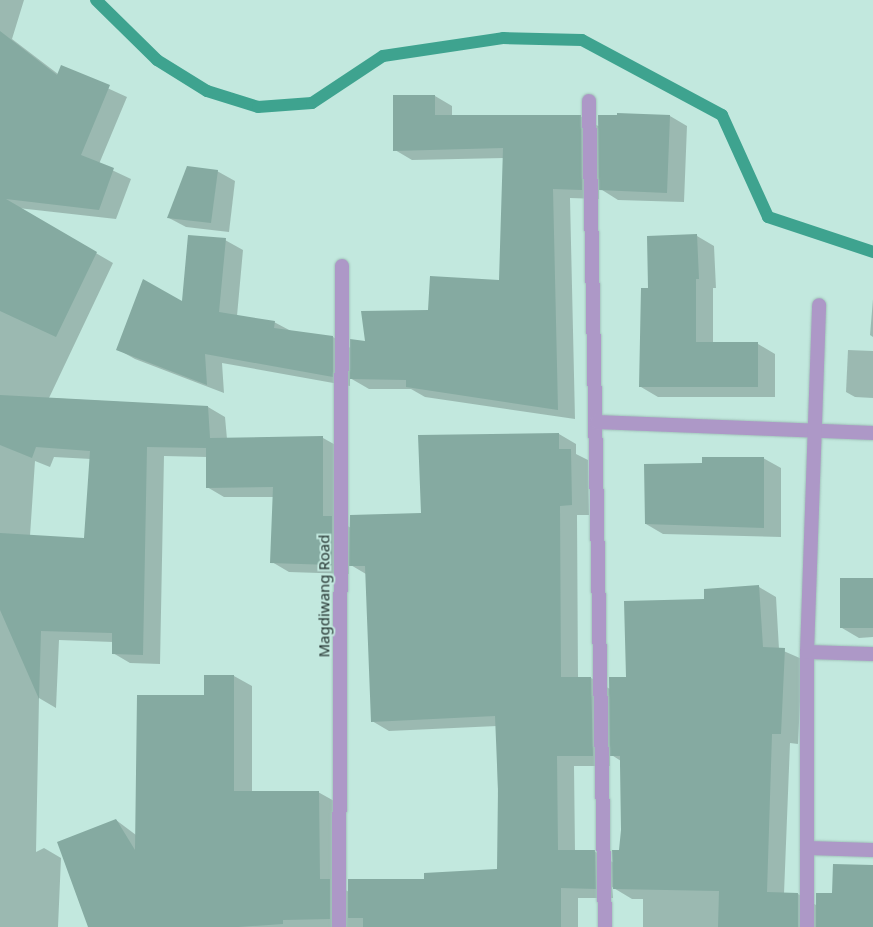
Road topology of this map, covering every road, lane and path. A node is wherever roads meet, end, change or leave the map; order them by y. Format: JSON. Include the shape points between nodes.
{"nodes":[{"id":1,"x":589,"y":101,"type":"dead end"},
{"id":2,"x":342,"y":266,"type":"dead end"},
{"id":3,"x":819,"y":305,"type":"dead end"},
{"id":4,"x":596,"y":422,"type":"junction"},
{"id":5,"x":814,"y":431,"type":"junction"},
{"id":6,"x":873,"y":433,"type":"edge"},
{"id":7,"x":807,"y":652,"type":"junction"},
{"id":8,"x":873,"y":654,"type":"edge"},
{"id":9,"x":807,"y":848,"type":"junction"},
{"id":10,"x":873,"y":850,"type":"edge"},
{"id":11,"x":339,"y":927,"type":"edge"},
{"id":12,"x":605,"y":927,"type":"edge"},
{"id":13,"x":807,"y":927,"type":"edge"}],
"edges":[{"from":1,"to":4,"type":"street"},
{"from":2,"to":11,"type":"street","name":"Magdiwang Road"},
{"from":3,"to":5,"type":"street"},
{"from":4,"to":5,"type":"street"},
{"from":4,"to":12,"type":"street"},
{"from":5,"to":6,"type":"street"},
{"from":5,"to":7,"type":"street"},
{"from":7,"to":8,"type":"street"},
{"from":7,"to":9,"type":"street"},
{"from":9,"to":10,"type":"street"},
{"from":9,"to":13,"type":"street"}]}
